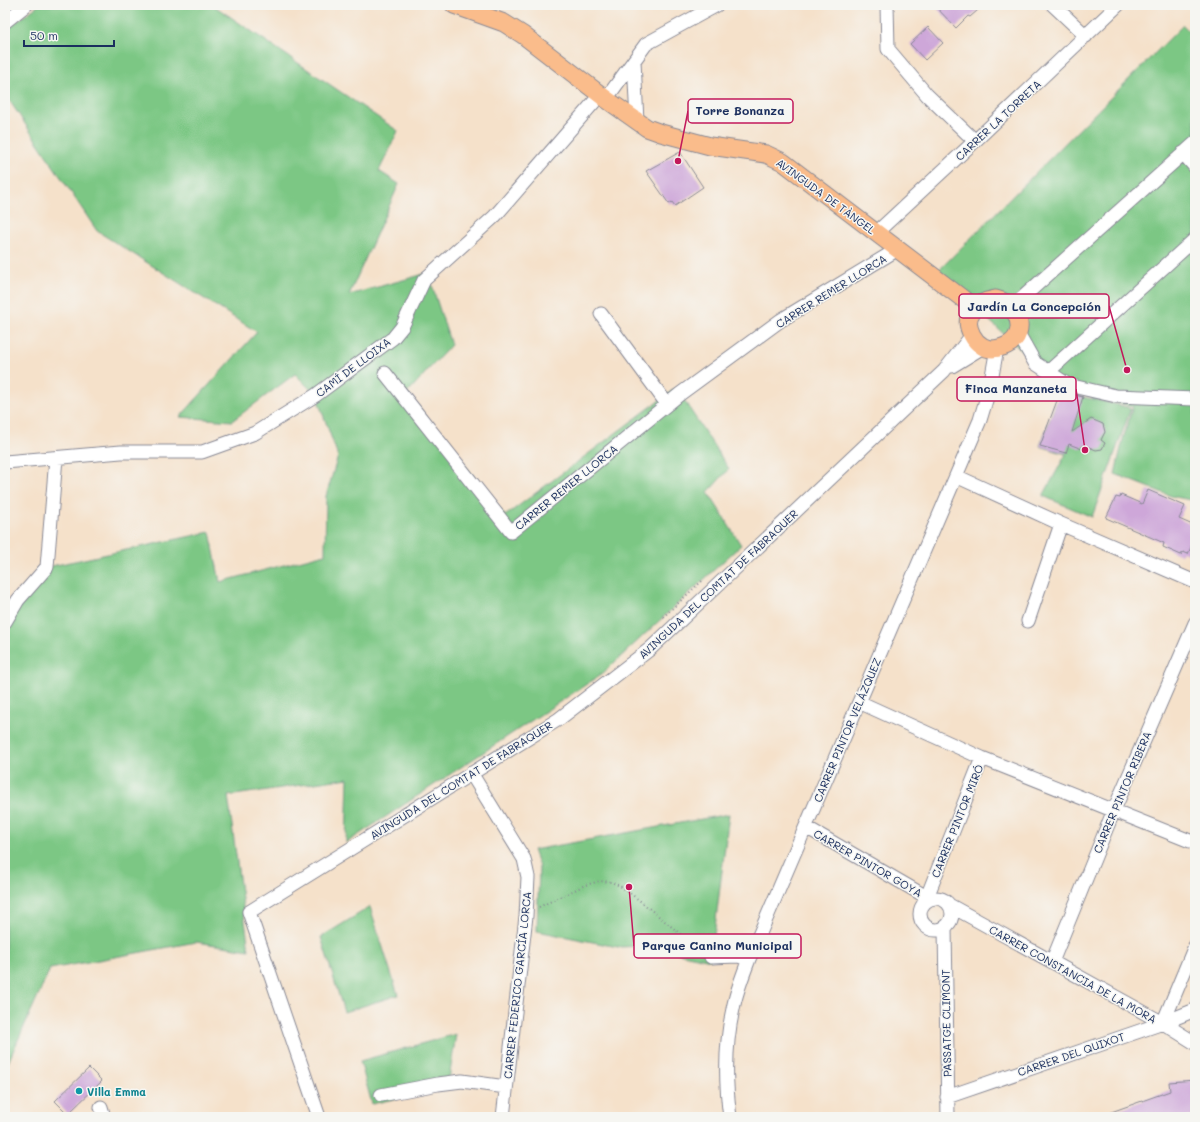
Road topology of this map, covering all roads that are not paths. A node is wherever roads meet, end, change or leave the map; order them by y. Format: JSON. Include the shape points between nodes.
{"nodes":[{"id":1,"x":26,"y":5,"type":"edge"},
{"id":2,"x":454,"y":5,"type":"edge"},
{"id":3,"x":718,"y":5,"type":"edge"},
{"id":4,"x":887,"y":5,"type":"edge"},
{"id":5,"x":1053,"y":5,"type":"edge"},
{"id":6,"x":1118,"y":5,"type":"edge"},
{"id":7,"x":5,"y":22,"type":"edge"},
{"id":8,"x":1086,"y":36,"type":"junction"},
{"id":9,"x":634,"y":61,"type":"junction"},
{"id":10,"x":604,"y":96,"type":"junction"},
{"id":11,"x":637,"y":121,"type":"junction"},
{"id":12,"x":975,"y":142,"type":"junction"},
{"id":13,"x":1195,"y":143,"type":"edge"},
{"id":14,"x":1183,"y":154,"type":"junction"},
{"id":15,"x":1195,"y":167,"type":"edge"},
{"id":16,"x":876,"y":232,"type":"junction"},
{"id":17,"x":1195,"y":239,"type":"edge"},
{"id":18,"x":898,"y":249,"type":"junction"},
{"id":19,"x":1012,"y":307,"type":"junction"},
{"id":20,"x":974,"y":308,"type":"junction"},
{"id":21,"x":601,"y":314,"type":"dead end"},
{"id":22,"x":1018,"y":333,"type":"junction"},
{"id":23,"x":984,"y":344,"type":"junction"},
{"id":24,"x":1048,"y":372,"type":"junction"},
{"id":25,"x":385,"y":373,"type":"dead end"},
{"id":26,"x":1195,"y":399,"type":"edge"},
{"id":27,"x":667,"y":404,"type":"junction"},
{"id":28,"x":56,"y":458,"type":"junction"},
{"id":29,"x":5,"y":462,"type":"edge"},
{"id":30,"x":956,"y":476,"type":"junction"},
{"id":31,"x":1061,"y":524,"type":"junction"},
{"id":32,"x":1195,"y":582,"type":"edge"},
{"id":33,"x":1028,"y":621,"type":"dead end"},
{"id":34,"x":5,"y":622,"type":"edge"},
{"id":35,"x":1195,"y":622,"type":"edge"},
{"id":36,"x":859,"y":702,"type":"junction"},
{"id":37,"x":982,"y":758,"type":"junction"},
{"id":38,"x":471,"y":773,"type":"junction"},
{"id":39,"x":1114,"y":810,"type":"junction"},
{"id":40,"x":806,"y":828,"type":"junction"},
{"id":41,"x":1195,"y":843,"type":"edge"},
{"id":42,"x":928,"y":898,"type":"junction"},
{"id":43,"x":950,"y":906,"type":"junction"},
{"id":44,"x":945,"y":928,"type":"junction"},
{"id":45,"x":1195,"y":946,"type":"edge"},
{"id":46,"x":711,"y":958,"type":"road end"},
{"id":47,"x":749,"y":959,"type":"junction"},
{"id":48,"x":1052,"y":962,"type":"junction"},
{"id":49,"x":1195,"y":1010,"type":"edge"},
{"id":50,"x":1163,"y":1023,"type":"junction"},
{"id":51,"x":1195,"y":1043,"type":"edge"},
{"id":52,"x":506,"y":1087,"type":"junction"},
{"id":53,"x":381,"y":1095,"type":"dead end"},
{"id":54,"x":947,"y":1097,"type":"junction"},
{"id":55,"x":319,"y":1117,"type":"edge"},
{"id":56,"x":502,"y":1117,"type":"edge"},
{"id":57,"x":730,"y":1117,"type":"edge"},
{"id":58,"x":948,"y":1117,"type":"edge"}],
"edges":[{"from":1,"to":7,"type":"street"},
{"from":2,"to":10,"type":"main road","name":"AVINGUDA DE TÀNGEL","via":[[504,23]]},
{"from":3,"to":9,"type":"street","name":"CAMÍ DE LLOIXA","via":[[646,44]]},
{"from":4,"to":12,"type":"street","via":[[888,49],[927,95]]},
{"from":5,"to":8,"type":"street"},
{"from":6,"to":8,"type":"street","name":"CARRER LA TORRETA"},
{"from":8,"to":12,"type":"street","name":"CARRER LA TORRETA"},
{"from":9,"to":10,"type":"street","name":"CAMÍ DE LLOIXA"},
{"from":9,"to":11,"type":"street"},
{"from":10,"to":11,"type":"main road","name":"AVINGUDA DE TÀNGEL"},
{"from":10,"to":28,"type":"street","name":"CAMÍ DE LLOIXA","via":[[495,216],[424,280],[402,327],[393,338],[316,395],[255,433],[202,452],[121,452]]},
{"from":11,"to":16,"type":"main road","name":"AVINGUDA DE TÀNGEL","via":[[661,133],[710,146],[766,154],[784,162]]},
{"from":12,"to":16,"type":"street","name":"CARRER LA TORRETA"},
{"from":13,"to":14,"type":"street"},
{"from":14,"to":15,"type":"street"},
{"from":14,"to":19,"type":"street"},
{"from":16,"to":18,"type":"main road","name":"AVINGUDA DE TÀNGEL"},
{"from":17,"to":24,"type":"street"},
{"from":18,"to":20,"type":"main road","name":"AVINGUDA DE TÀNGEL"},
{"from":18,"to":27,"type":"street","name":"CARRER REMER LLORCA","via":[[781,320]]},
{"from":19,"to":20,"type":"main road","via":[[996,299]]},
{"from":19,"to":22,"type":"main road","via":[[1018,320]]},
{"from":20,"to":23,"type":"main road","via":[[968,327]]},
{"from":21,"to":27,"type":"street"},
{"from":22,"to":23,"type":"main road","via":[[1005,346]]},
{"from":22,"to":24,"type":"street","via":[[1035,363]]},
{"from":23,"to":30,"type":"street","name":"CARRER PINTOR VELÁZQUEZ","via":[[990,387],[980,420]]},
{"from":23,"to":38,"type":"street","name":"AVINGUDA DEL COMTAT DE FABRAQUER","via":[[944,371],[650,649],[559,719]]},
{"from":24,"to":26,"type":"street","via":[[1068,385],[1116,396]]},
{"from":25,"to":27,"type":"street","name":"CARRER REMER LLORCA","via":[[511,532]]},
{"from":28,"to":29,"type":"street","name":"CAMÍ DE LLOIXA"},
{"from":28,"to":34,"type":"street","via":[[47,567],[18,600]]},
{"from":30,"to":31,"type":"street"},
{"from":30,"to":36,"type":"street","name":"CARRER PINTOR VELÁZQUEZ"},
{"from":31,"to":32,"type":"street"},
{"from":31,"to":33,"type":"street"},
{"from":35,"to":39,"type":"street","name":"CARRER PINTOR RIBERA"},
{"from":36,"to":37,"type":"street","name":"CARRER PINTOR MIRÓ"},
{"from":36,"to":40,"type":"street","name":"CARRER PINTOR VELÁZQUEZ"},
{"from":37,"to":39,"type":"street"},
{"from":37,"to":42,"type":"street","name":"CARRER PINTOR MIRÓ"},
{"from":38,"to":52,"type":"street","name":"CARRER FEDERICO GARCÍA LORCA","via":[[524,859],[528,877],[526,916]]},
{"from":38,"to":55,"type":"street","name":"AVINGUDA DEL COMTAT DE FABRAQUER","via":[[249,912]]},
{"from":39,"to":41,"type":"street"},
{"from":39,"to":48,"type":"street","name":"CARRER PINTOR RIBERA"},
{"from":40,"to":42,"type":"street","name":"CARRER PINTOR GOYA"},
{"from":40,"to":47,"type":"street","name":"CARRER PINTOR VELÁZQUEZ"},
{"from":42,"to":43,"type":"street","via":[[944,900]]},
{"from":42,"to":44,"type":"street","via":[[922,907],[922,922],[933,930]]},
{"from":43,"to":44,"type":"street","via":[[953,917]]},
{"from":43,"to":48,"type":"street","name":"CARRER CONSTANCIA DE LA MORA"},
{"from":44,"to":54,"type":"street","name":"PASSATGE CLIMONT"},
{"from":45,"to":50,"type":"street"},
{"from":46,"to":47,"type":"street","via":[[738,956]]},
{"from":47,"to":57,"type":"street","name":"CARRER PINTOR VELÁZQUEZ","via":[[733,1009],[728,1039],[726,1061]]},
{"from":48,"to":50,"type":"street","name":"CARRER CONSTANCIA DE LA MORA"},
{"from":49,"to":50,"type":"street","name":"CARRER DEL QUIXOT"},
{"from":50,"to":51,"type":"street","name":"CARRER CONSTANCIA DE LA MORA"},
{"from":50,"to":54,"type":"street","name":"CARRER DEL QUIXOT"},
{"from":52,"to":53,"type":"street","via":[[462,1081]]},
{"from":52,"to":56,"type":"street","name":"CARRER FEDERICO GARCÍA LORCA"},
{"from":54,"to":58,"type":"street","name":"PASSATGE CLIMONT"}]}
